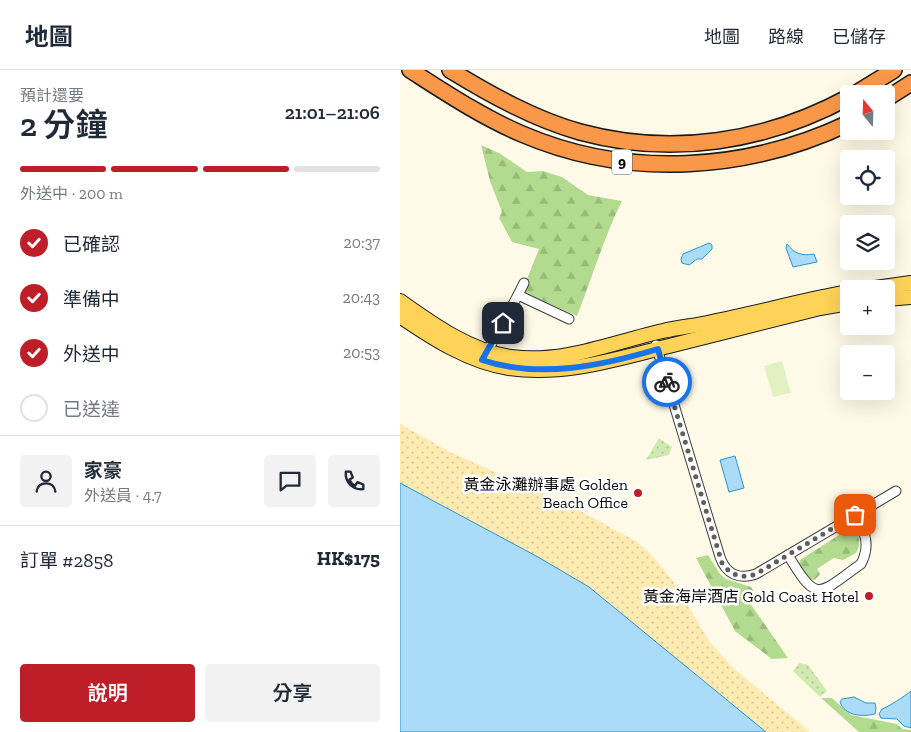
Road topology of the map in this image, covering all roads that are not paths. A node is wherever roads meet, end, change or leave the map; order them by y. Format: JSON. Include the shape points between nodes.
{"nodes":[{"id":1,"x":410,"y":70,"type":"edge"},
{"id":2,"x":450,"y":70,"type":"edge"},
{"id":3,"x":894,"y":70,"type":"edge"},
{"id":4,"x":911,"y":83,"type":"edge"},
{"id":5,"x":870,"y":85,"type":"edge"},
{"id":6,"x":895,"y":93,"type":"edge"},
{"id":7,"x":840,"y":101,"type":"edge"},
{"id":8,"x":840,"y":127,"type":"edge"},
{"id":9,"x":524,"y":283,"type":"dead end"},
{"id":10,"x":911,"y":283,"type":"edge"},
{"id":11,"x":895,"y":285,"type":"edge"},
{"id":12,"x":840,"y":294,"type":"edge"},
{"id":13,"x":518,"y":295,"type":"junction"},
{"id":14,"x":911,"y":296,"type":"edge"},
{"id":15,"x":895,"y":298,"type":"edge"},
{"id":16,"x":400,"y":301,"type":"edge"},
{"id":17,"x":840,"y":305,"type":"edge"},
{"id":18,"x":400,"y":316,"type":"edge"},
{"id":19,"x":569,"y":318,"type":"dead end"},
{"id":20,"x":655,"y":341,"type":"junction"},
{"id":21,"x":485,"y":355,"type":"junction"},
{"id":22,"x":896,"y":491,"type":"dead end"},
{"id":23,"x":855,"y":515,"type":"junction"},
{"id":24,"x":788,"y":555,"type":"junction"}],
"edges":[{"from":1,"to":8,"type":"highway","number":"9","via":[[483,116],[522,134],[565,150],[627,163],[667,165],[732,160],[794,145]]},
{"from":2,"to":7,"type":"highway","number":"9","via":[[497,98],[566,127],[598,136],[648,143],[703,143],[749,136],[798,120]]},
{"from":3,"to":5,"type":"highway"},
{"from":4,"to":6,"type":"highway"},
{"from":9,"to":13,"type":"street"},
{"from":10,"to":11,"type":"main road"},
{"from":12,"to":20,"type":"main road"},
{"from":13,"to":19,"type":"street"},
{"from":13,"to":21,"type":"street"},
{"from":14,"to":15,"type":"main road"},
{"from":16,"to":21,"type":"main road"},
{"from":17,"to":20,"type":"main road"},
{"from":18,"to":21,"type":"main road","via":[[454,349]]},
{"from":20,"to":21,"type":"main road","via":[[564,356]]},
{"from":20,"to":21,"type":"main road","via":[[617,361],[566,368],[508,368]]},
{"from":20,"to":24,"type":"street","via":[[722,563],[731,573],[749,576]]},
{"from":22,"to":23,"type":"street"},
{"from":23,"to":24,"type":"street"},
{"from":23,"to":24,"type":"street","via":[[866,540],[864,559],[827,588],[810,588]]}]}
